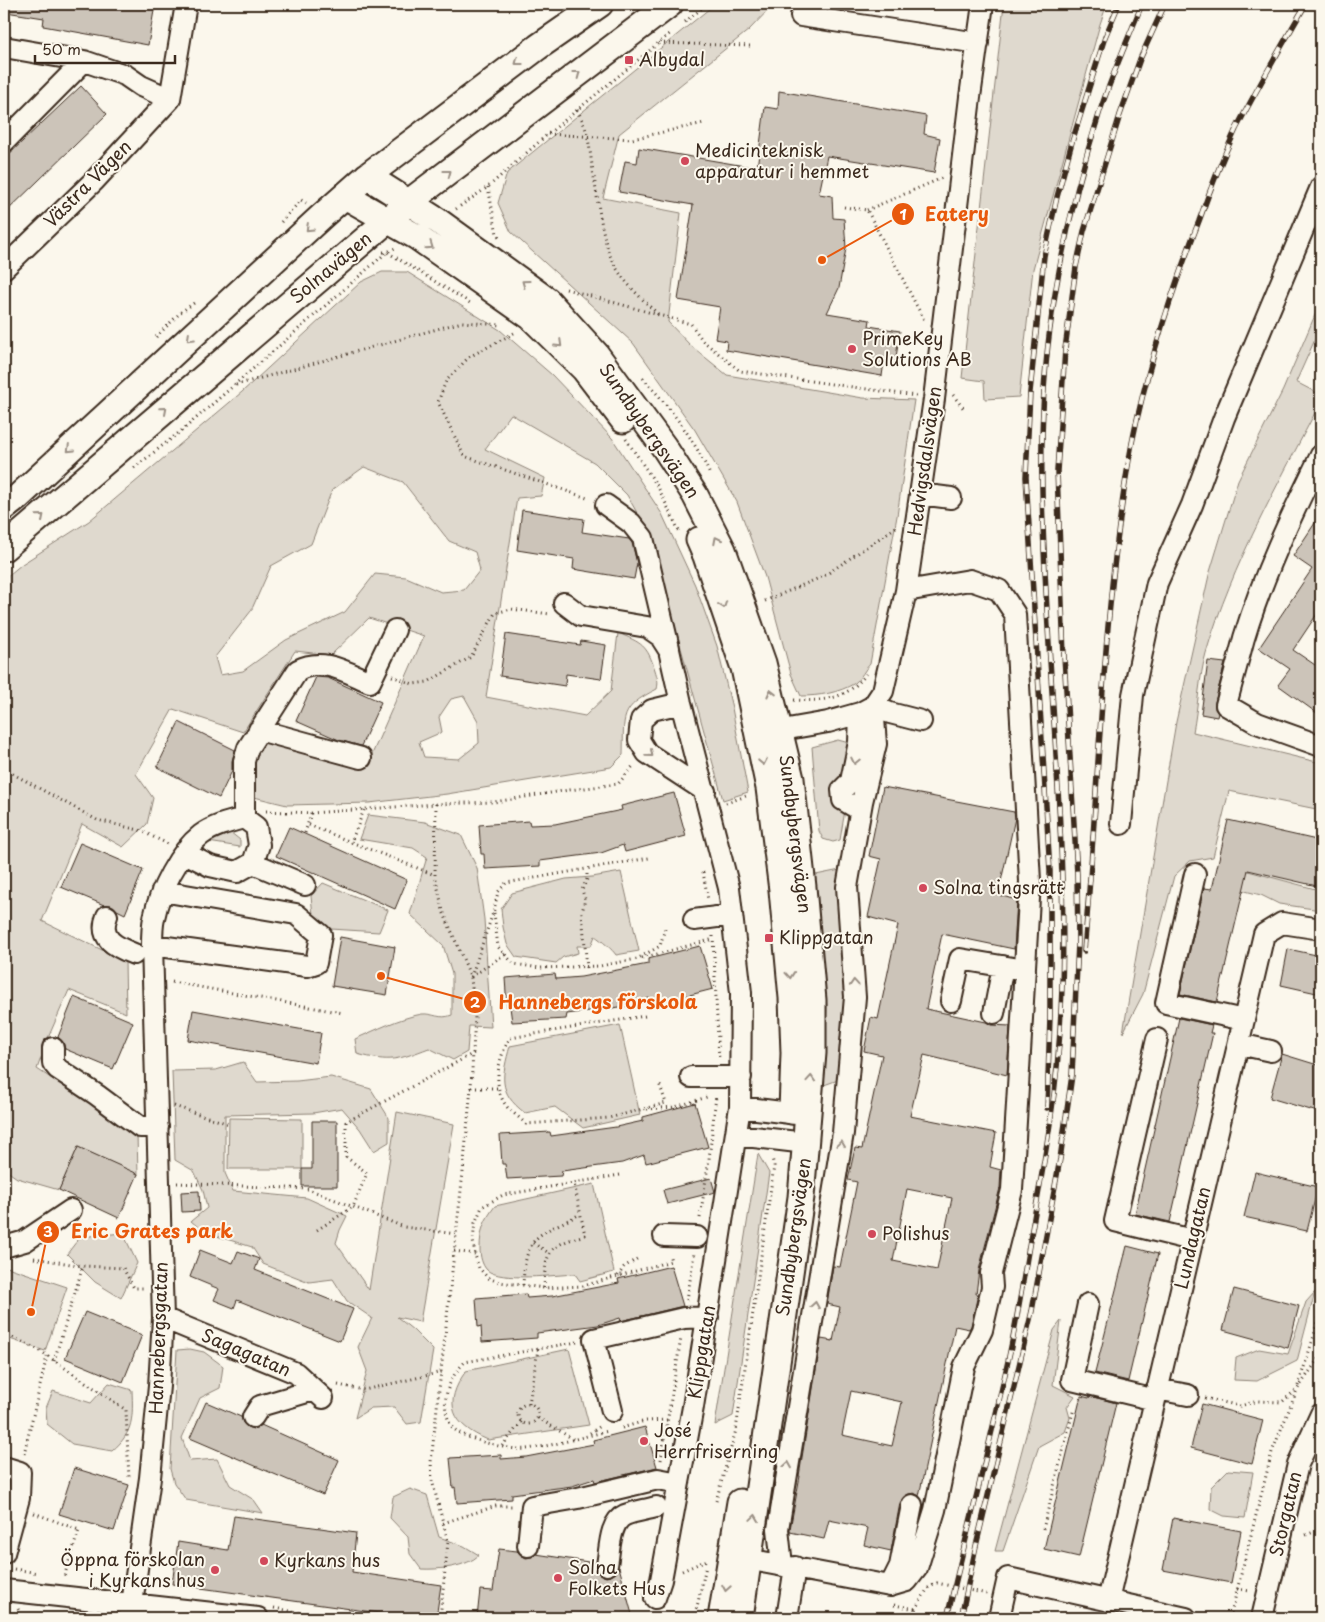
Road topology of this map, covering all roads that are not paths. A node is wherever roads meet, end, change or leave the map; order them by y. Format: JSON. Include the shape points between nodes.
{"nodes":[{"id":1,"x":186,"y":4,"type":"edge"},
{"id":2,"x":600,"y":4,"type":"edge"},
{"id":3,"x":670,"y":4,"type":"edge"},
{"id":4,"x":983,"y":4,"type":"edge"},
{"id":5,"x":801,"y":16,"type":"dead end"},
{"id":6,"x":978,"y":43,"type":"junction"},
{"id":7,"x":4,"y":47,"type":"edge"},
{"id":8,"x":84,"y":61,"type":"junction"},
{"id":9,"x":170,"y":99,"type":"junction"},
{"id":10,"x":4,"y":142,"type":"edge"},
{"id":11,"x":367,"y":176,"type":"junction"},
{"id":12,"x":1321,"y":187,"type":"edge"},
{"id":13,"x":345,"y":196,"type":"junction"},
{"id":14,"x":409,"y":202,"type":"junction"},
{"id":15,"x":389,"y":219,"type":"junction"},
{"id":16,"x":4,"y":268,"type":"edge"},
{"id":17,"x":1321,"y":455,"type":"edge"},
{"id":18,"x":920,"y":494,"type":"junction"},
{"id":19,"x":951,"y":498,"type":"dead end"},
{"id":20,"x":606,"y":505,"type":"road end"},
{"id":21,"x":4,"y":508,"type":"edge"},
{"id":22,"x":4,"y":548,"type":"edge"},
{"id":23,"x":906,"y":591,"type":"junction"},
{"id":24,"x":564,"y":603,"type":"dead end"},
{"id":25,"x":395,"y":630,"type":"dead end"},
{"id":26,"x":670,"y":650,"type":"junction"},
{"id":27,"x":681,"y":703,"type":"junction"},
{"id":28,"x":866,"y":709,"type":"junction"},
{"id":29,"x":921,"y":721,"type":"dead end"},
{"id":30,"x":259,"y":730,"type":"junction"},
{"id":31,"x":769,"y":732,"type":"junction"},
{"id":32,"x":1321,"y":746,"type":"edge"},
{"id":33,"x":361,"y":758,"type":"dead end"},
{"id":34,"x":705,"y":792,"type":"junction"},
{"id":35,"x":244,"y":818,"type":"junction"},
{"id":36,"x":1121,"y":824,"type":"dead end"},
{"id":37,"x":178,"y":849,"type":"junction"},
{"id":38,"x":253,"y":863,"type":"junction"},
{"id":39,"x":1195,"y":874,"type":"dead end"},
{"id":40,"x":305,"y":885,"type":"dead end"},
{"id":41,"x":162,"y":891,"type":"junction"},
{"id":42,"x":732,"y":915,"type":"junction"},
{"id":43,"x":108,"y":916,"type":"dead end"},
{"id":44,"x":702,"y":919,"type":"road end"},
{"id":45,"x":1321,"y":929,"type":"edge"},
{"id":46,"x":143,"y":950,"type":"junction"},
{"id":47,"x":1003,"y":966,"type":"junction"},
{"id":48,"x":1026,"y":970,"type":"junction"},
{"id":49,"x":951,"y":1001,"type":"dead end"},
{"id":50,"x":994,"y":1013,"type":"dead end"},
{"id":51,"x":1244,"y":1020,"type":"junction"},
{"id":52,"x":1157,"y":1039,"type":"dead end"},
{"id":53,"x":1239,"y":1044,"type":"junction"},
{"id":54,"x":53,"y":1048,"type":"dead end"},
{"id":55,"x":1271,"y":1051,"type":"dead end"},
{"id":56,"x":692,"y":1077,"type":"dead end"},
{"id":57,"x":741,"y":1077,"type":"junction"},
{"id":58,"x":740,"y":1107,"type":"junction"},
{"id":59,"x":800,"y":1114,"type":"junction"},
{"id":60,"x":158,"y":1127,"type":"junction"},
{"id":61,"x":736,"y":1135,"type":"junction"},
{"id":62,"x":788,"y":1141,"type":"junction"},
{"id":63,"x":71,"y":1210,"type":"dead end"},
{"id":64,"x":664,"y":1236,"type":"dead end"},
{"id":65,"x":697,"y":1237,"type":"road end"},
{"id":66,"x":1192,"y":1240,"type":"junction"},
{"id":67,"x":4,"y":1247,"type":"edge"},
{"id":68,"x":1088,"y":1304,"type":"dead end"},
{"id":69,"x":708,"y":1317,"type":"junction"},
{"id":70,"x":163,"y":1318,"type":"junction"},
{"id":71,"x":1156,"y":1395,"type":"junction"},
{"id":72,"x":1188,"y":1395,"type":"dead end"},
{"id":73,"x":612,"y":1411,"type":"dead end"},
{"id":74,"x":1321,"y":1414,"type":"edge"},
{"id":75,"x":252,"y":1417,"type":"dead end"},
{"id":76,"x":12,"y":1469,"type":"edge"},
{"id":77,"x":679,"y":1483,"type":"junction"},
{"id":78,"x":912,"y":1506,"type":"dead end"},
{"id":79,"x":656,"y":1507,"type":"dead end"},
{"id":80,"x":528,"y":1546,"type":"dead end"},
{"id":81,"x":729,"y":1555,"type":"junction"},
{"id":82,"x":8,"y":1560,"type":"edge"},
{"id":83,"x":607,"y":1565,"type":"dead end"},
{"id":84,"x":789,"y":1566,"type":"junction"},
{"id":85,"x":890,"y":1586,"type":"junction"},
{"id":86,"x":4,"y":1590,"type":"edge"},
{"id":87,"x":655,"y":1598,"type":"dead end"},
{"id":88,"x":1108,"y":1601,"type":"junction"},
{"id":89,"x":132,"y":1611,"type":"edge"},
{"id":90,"x":262,"y":1613,"type":"edge"},
{"id":91,"x":1136,"y":1613,"type":"edge"},
{"id":92,"x":721,"y":1618,"type":"edge"},
{"id":93,"x":740,"y":1618,"type":"edge"},
{"id":94,"x":787,"y":1618,"type":"edge"},
{"id":95,"x":999,"y":1618,"type":"edge"},
{"id":96,"x":1186,"y":1618,"type":"edge"},
{"id":97,"x":1262,"y":1618,"type":"edge"}],
"edges":[{"from":1,"to":9,"type":"street"},
{"from":2,"to":11,"type":"main road","one_way":true},
{"from":14,"to":3,"type":"main road","name":"Solnavägen","one_way":true},
{"from":4,"to":6,"type":"street","name":"Hedvigsdalsvägen"},
{"from":5,"to":6,"type":"street"},
{"from":6,"to":18,"type":"street","name":"Hedvigsdalsvägen"},
{"from":7,"to":8,"type":"street"},
{"from":8,"to":9,"type":"street","via":[[125,75]]},
{"from":8,"to":10,"type":"street"},
{"from":9,"to":16,"type":"street","name":"Västra Vägen","via":[[95,180]]},
{"from":11,"to":13,"type":"main road"},
{"from":11,"to":14,"type":"main road","name":"Sundbybergsvägen"},
{"from":12,"to":36,"type":"street","via":[[1157,583],[1134,695]]},
{"from":13,"to":15,"type":"main road","name":"Sundbybergsvägen"},
{"from":13,"to":21,"type":"main road","one_way":true},
{"from":14,"to":15,"type":"main road","name":"Solnavägen"},
{"from":31,"to":14,"type":"main road","name":"Sundbybergsvägen","one_way":true,"via":[[763,663],[723,550],[695,495],[664,447],[596,354],[547,300]]},
{"from":22,"to":15,"type":"main road","name":"Solnavägen","one_way":true},
{"from":15,"to":31,"type":"main road","name":"Sundbybergsvägen","one_way":true,"via":[[531,317],[584,369],[652,457],[682,506],[706,556]]},
{"from":17,"to":32,"type":"street","via":[[1268,571],[1244,637],[1226,704],[1257,723]]},
{"from":18,"to":19,"type":"street"},
{"from":18,"to":23,"type":"street","name":"Hedvigsdalsvägen"},
{"from":20,"to":26,"type":"street","name":"Klippgatan","via":[[631,523],[642,538]]},
{"from":23,"to":28,"type":"street","name":"Hedvigsdalsvägen","via":[[883,691]]},
{"from":23,"to":48,"type":"street","via":[[970,580],[999,590],[1015,614],[1030,880]]},
{"from":24,"to":26,"type":"street","name":"Klippgatan","via":[[581,616],[647,627],[660,636]]},
{"from":25,"to":30,"type":"street","via":[[370,682],[332,666],[308,665],[298,670]]},
{"from":26,"to":27,"type":"street","name":"Klippgatan"},
{"from":27,"to":34,"type":"street","name":"Klippgatan"},
{"from":27,"to":34,"type":"street","one_way":true,"via":[[652,710],[641,720],[639,740],[647,753]]},
{"from":28,"to":29,"type":"street"},
{"from":28,"to":31,"type":"street","via":[[828,722]]},
{"from":84,"to":28,"type":"street","one_way":true,"via":[[778,1528],[843,1133],[855,997],[847,887],[862,802],[852,806],[843,800],[842,790],[851,781]]},
{"from":30,"to":33,"type":"street"},
{"from":30,"to":35,"type":"street","via":[[244,761]]},
{"from":31,"to":59,"type":"main road","name":"Sundbybergsvägen","via":[[791,780],[813,1000],[813,1053]]},
{"from":34,"to":42,"type":"street","name":"Klippgatan","via":[[729,888]]},
{"from":35,"to":37,"type":"street","name":"Hannebergsgatan","via":[[222,824]]},
{"from":35,"to":38,"type":"street","via":[[256,827],[259,844]]},
{"from":37,"to":38,"type":"street","via":[[210,866],[237,872]]},
{"from":37,"to":41,"type":"street","name":"Hannebergsgatan"},
{"from":38,"to":40,"type":"street"},
{"from":39,"to":51,"type":"street","via":[[1166,1003]]},
{"from":41,"to":46,"type":"street","name":"Hannebergsgatan"},
{"from":41,"to":46,"type":"street","via":[[296,914],[321,935],[316,963],[307,966]]},
{"from":42,"to":44,"type":"street"},
{"from":42,"to":57,"type":"street","name":"Klippgatan","via":[[741,993]]},
{"from":43,"to":46,"type":"street","via":[[104,928],[118,947]]},
{"from":45,"to":51,"type":"street","name":"Lundagatan","via":[[1282,923],[1264,934]]},
{"from":46,"to":60,"type":"street","name":"Hannebergsgatan"},
{"from":47,"to":48,"type":"street"},
{"from":47,"to":49,"type":"street","via":[[960,959]]},
{"from":47,"to":50,"type":"street"},
{"from":48,"to":85,"type":"street","via":[[1012,1190],[991,1273],[992,1287],[982,1330],[964,1367],[935,1510],[917,1568],[907,1581]]},
{"from":51,"to":53,"type":"street","name":"Lundagatan"},
{"from":52,"to":66,"type":"street","via":[[1115,1221]]},
{"from":53,"to":55,"type":"street"},
{"from":53,"to":66,"type":"street","name":"Lundagatan"},
{"from":54,"to":60,"type":"street","via":[[53,1063],[58,1069],[140,1127]]},
{"from":56,"to":57,"type":"street"},
{"from":57,"to":58,"type":"street","name":"Klippgatan"},
{"from":58,"to":59,"type":"street"},
{"from":58,"to":61,"type":"street","name":"Klippgatan"},
{"from":59,"to":62,"type":"main road","name":"Sundbybergsvägen"},
{"from":60,"to":70,"type":"street","name":"Hannebergsgatan"},
{"from":61,"to":62,"type":"street"},
{"from":61,"to":69,"type":"street","name":"Klippgatan"},
{"from":62,"to":81,"type":"main road","name":"Sundbybergsvägen","via":[[798,1216]]},
{"from":63,"to":67,"type":"street","via":[[25,1241]]},
{"from":64,"to":65,"type":"street"},
{"from":66,"to":71,"type":"street","name":"Lundagatan"},
{"from":68,"to":71,"type":"street","via":[[1072,1380]]},
{"from":69,"to":73,"type":"street","via":[[684,1318],[594,1339]]},
{"from":69,"to":77,"type":"street","name":"Klippgatan"},
{"from":70,"to":75,"type":"street","name":"Sagagatan","via":[[296,1373],[322,1390],[260,1406]]},
{"from":70,"to":89,"type":"street","name":"Hannebergsgatan","via":[[150,1478]]},
{"from":71,"to":72,"type":"street"},
{"from":71,"to":88,"type":"street","name":"Lundagatan"},
{"from":74,"to":97,"type":"street","name":"Storgatan","via":[[1298,1464]]},
{"from":76,"to":82,"type":"street","via":[[19,1498]]},
{"from":77,"to":80,"type":"street","via":[[658,1479],[532,1506]]},
{"from":77,"to":87,"type":"street","name":"Klippgatan"},
{"from":78,"to":85,"type":"street","via":[[900,1566]]},
{"from":79,"to":83,"type":"street","via":[[617,1520]]},
{"from":81,"to":84,"type":"street"},
{"from":81,"to":92,"type":"main road","name":"Sundbybergsvägen","one_way":true},
{"from":81,"to":93,"type":"main road","name":"Sundbybergsvägen"},
{"from":84,"to":85,"type":"street"},
{"from":84,"to":94,"type":"street"},
{"from":86,"to":89,"type":"street"},
{"from":88,"to":91,"type":"street"},
{"from":88,"to":95,"type":"street","via":[[1008,1578]]},
{"from":89,"to":90,"type":"street"},
{"from":91,"to":96,"type":"street"}]}
